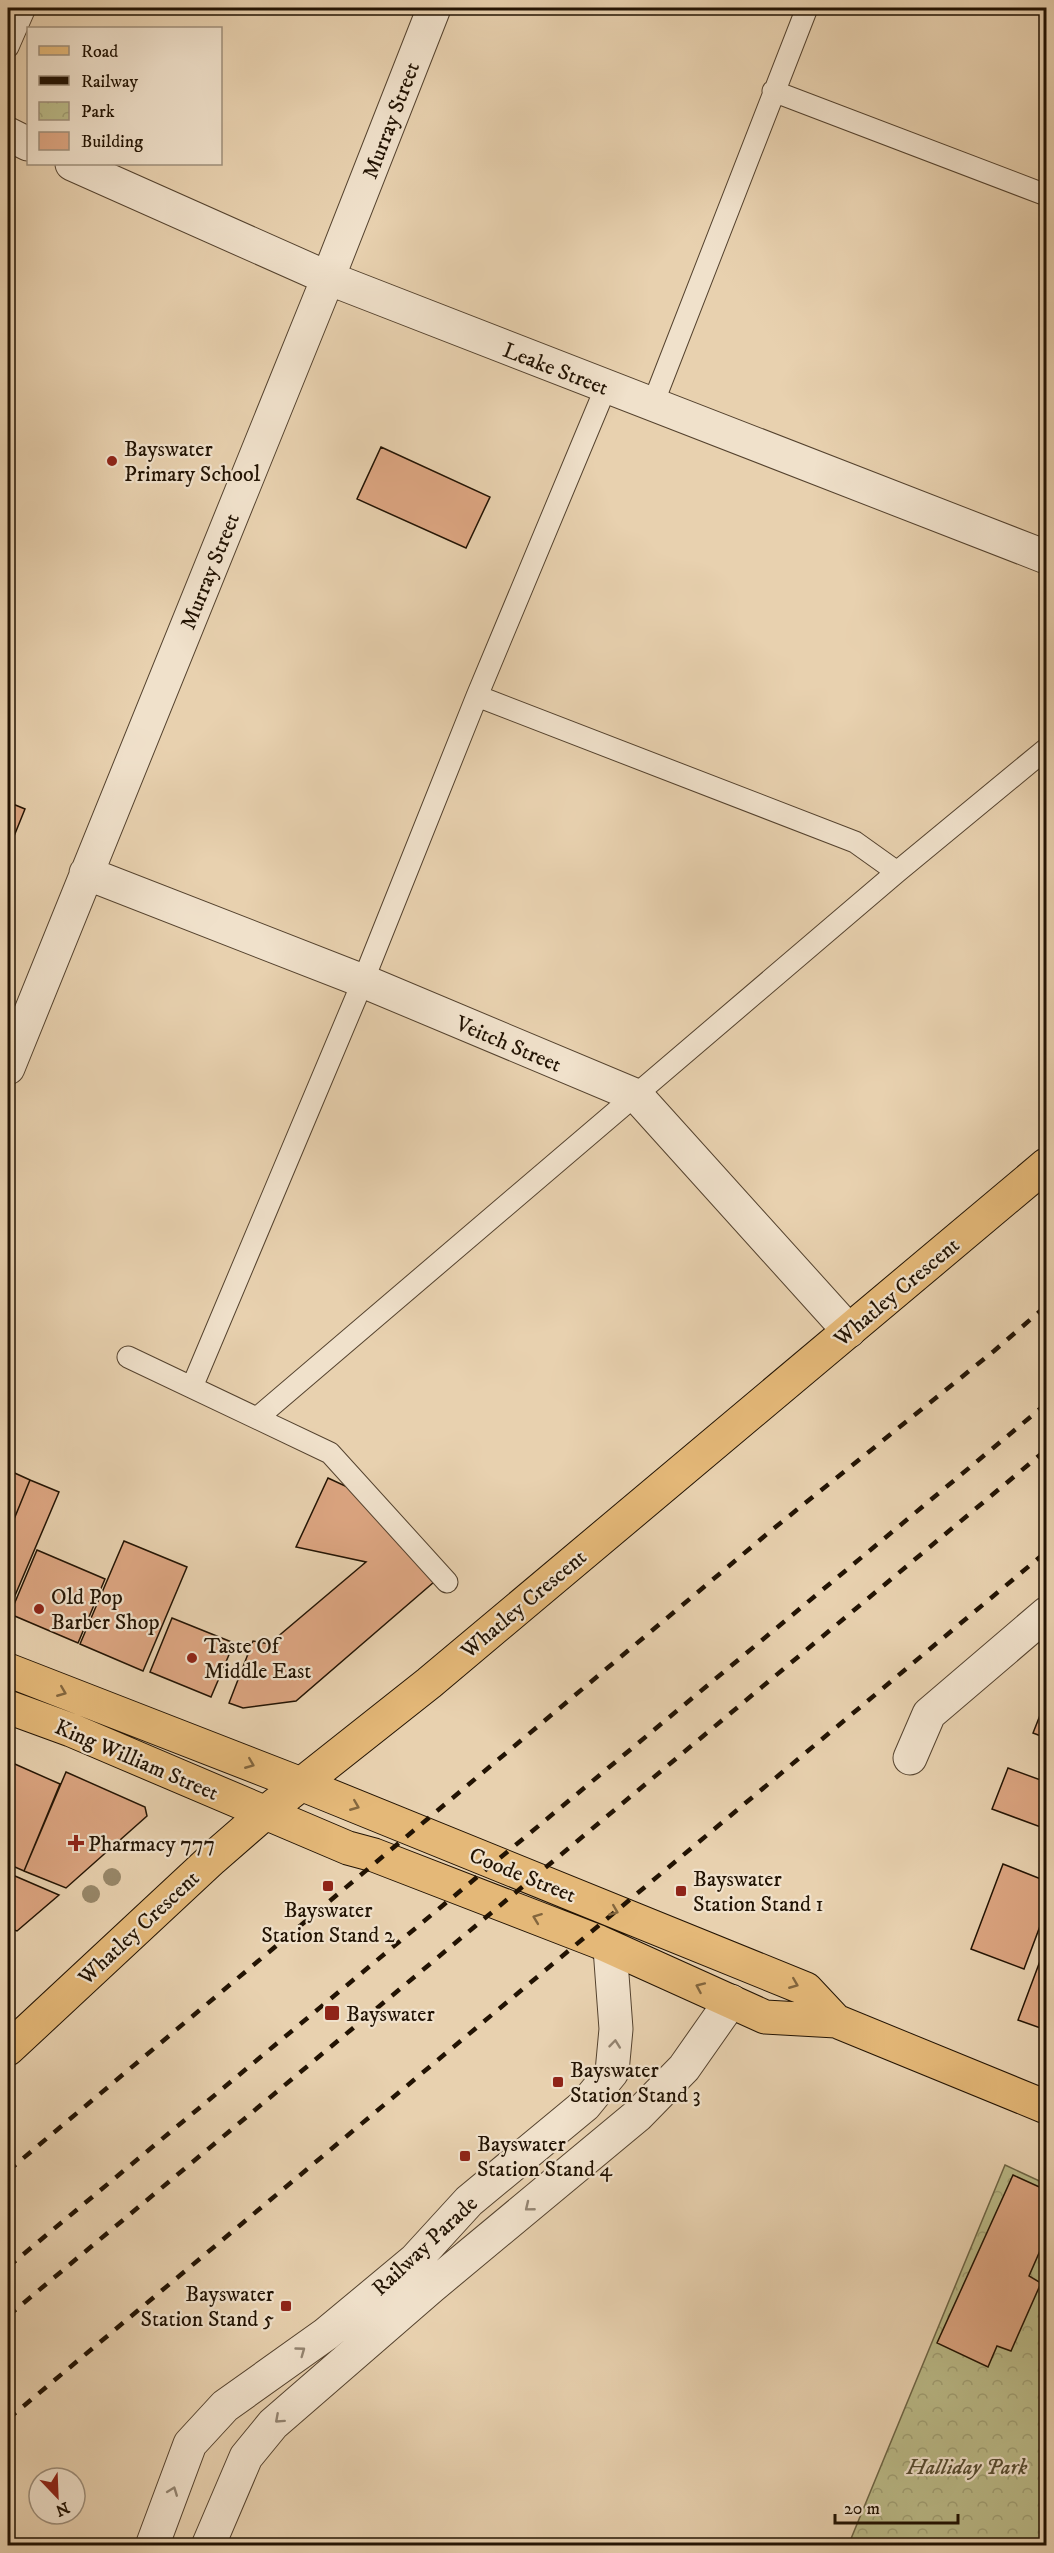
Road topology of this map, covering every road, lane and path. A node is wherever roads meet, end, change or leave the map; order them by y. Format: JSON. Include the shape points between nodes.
{"nodes":[{"id":1,"x":25,"y":8,"type":"edge"},
{"id":2,"x":434,"y":8,"type":"edge"},
{"id":3,"x":807,"y":8,"type":"edge"},
{"id":4,"x":8,"y":47,"type":"edge"},
{"id":5,"x":773,"y":91,"type":"junction"},
{"id":6,"x":8,"y":134,"type":"edge"},
{"id":7,"x":27,"y":144,"type":"edge"},
{"id":8,"x":74,"y":165,"type":"edge"},
{"id":9,"x":1047,"y":195,"type":"edge"},
{"id":10,"x":328,"y":278,"type":"junction"},
{"id":11,"x":606,"y":387,"type":"junction"},
{"id":12,"x":652,"y":406,"type":"junction"},
{"id":13,"x":1047,"y":557,"type":"edge"},
{"id":14,"x":477,"y":696,"type":"junction"},
{"id":15,"x":1047,"y":749,"type":"edge"},
{"id":16,"x":897,"y":872,"type":"junction"},
{"id":17,"x":86,"y":873,"type":"junction"},
{"id":18,"x":363,"y":981,"type":"junction"},
{"id":19,"x":8,"y":1068,"type":"edge"},
{"id":20,"x":637,"y":1096,"type":"junction"},
{"id":21,"x":1047,"y":1165,"type":"edge"},
{"id":22,"x":849,"y":1331,"type":"junction"},
{"id":23,"x":128,"y":1357,"type":"dead end"},
{"id":24,"x":192,"y":1387,"type":"junction"},
{"id":25,"x":257,"y":1418,"type":"junction"},
{"id":26,"x":447,"y":1582,"type":"dead end"},
{"id":27,"x":1047,"y":1614,"type":"edge"},
{"id":28,"x":8,"y":1670,"type":"edge"},
{"id":29,"x":8,"y":1707,"type":"edge"},
{"id":30,"x":199,"y":1744,"type":"joint"},
{"id":31,"x":910,"y":1758,"type":"dead end"},
{"id":32,"x":301,"y":1784,"type":"junction"},
{"id":33,"x":266,"y":1812,"type":"junction"},
{"id":34,"x":610,"y":1948,"type":"junction"},
{"id":35,"x":731,"y":2001,"type":"junction"},
{"id":36,"x":836,"y":2021,"type":"junction"},
{"id":37,"x":8,"y":2049,"type":"edge"},
{"id":38,"x":1044,"y":2105,"type":"edge"},
{"id":39,"x":152,"y":2546,"type":"edge"},
{"id":40,"x":208,"y":2546,"type":"edge"}],
"edges":[{"from":1,"to":4,"type":"lane"},
{"from":2,"to":10,"type":"street","name":"Murray Street"},
{"from":3,"to":5,"type":"lane"},
{"from":5,"to":9,"type":"lane"},
{"from":5,"to":12,"type":"lane"},
{"from":6,"to":7,"type":"street"},
{"from":8,"to":10,"type":"street","name":"Leake Street"},
{"from":10,"to":11,"type":"street","name":"Leake Street"},
{"from":10,"to":17,"type":"street","name":"Murray Street"},
{"from":11,"to":12,"type":"street","name":"Leake Street"},
{"from":11,"to":14,"type":"lane"},
{"from":12,"to":13,"type":"street","name":"Leake Street"},
{"from":14,"to":16,"type":"lane","via":[[855,842]]},
{"from":14,"to":18,"type":"lane"},
{"from":15,"to":16,"type":"lane"},
{"from":16,"to":20,"type":"lane"},
{"from":17,"to":18,"type":"street","name":"Veitch Street"},
{"from":17,"to":19,"type":"street","name":"Murray Street"},
{"from":18,"to":20,"type":"street","name":"Veitch Street"},
{"from":18,"to":24,"type":"lane"},
{"from":20,"to":22,"type":"street","name":"Veitch Street"},
{"from":20,"to":25,"type":"lane"},
{"from":21,"to":22,"type":"main road","name":"Whatley Crescent"},
{"from":22,"to":32,"type":"main road","name":"Whatley Crescent","via":[[429,1683]]},
{"from":23,"to":24,"type":"lane"},
{"from":24,"to":25,"type":"lane"},
{"from":25,"to":26,"type":"lane","via":[[330,1453]]},
{"from":27,"to":31,"type":"street","via":[[929,1714]]},
{"from":28,"to":30,"type":"main road","name":"King William Street","one_way":true},
{"from":29,"to":33,"type":"main road","name":"King William Street"},
{"from":30,"to":32,"type":"main road","name":"Coode Street","one_way":true},
{"from":32,"to":33,"type":"main road","name":"Whatley Crescent"},
{"from":32,"to":36,"type":"main road","name":"Coode Street","one_way":true,"via":[[806,1989]]},
{"from":34,"to":33,"type":"main road","name":"Coode Street","one_way":true,"via":[[348,1848]]},
{"from":33,"to":37,"type":"main road","name":"Whatley Crescent"},
{"from":35,"to":34,"type":"main road","name":"Coode Street","one_way":true},
{"from":39,"to":34,"type":"street","name":"Railway Parade","one_way":true,"via":[[190,2445],[225,2406],[326,2334],[414,2260],[469,2202],[585,2105],[612,2072],[616,2029]]},
{"from":35,"to":36,"type":"main road","name":"Coode Street","via":[[765,2017]]},
{"from":35,"to":40,"type":"street","name":"Railway Parade","one_way":true,"via":[[684,2068],[638,2115],[273,2424],[246,2457]]},
{"from":36,"to":38,"type":"main road","name":"Coode Street"}]}
